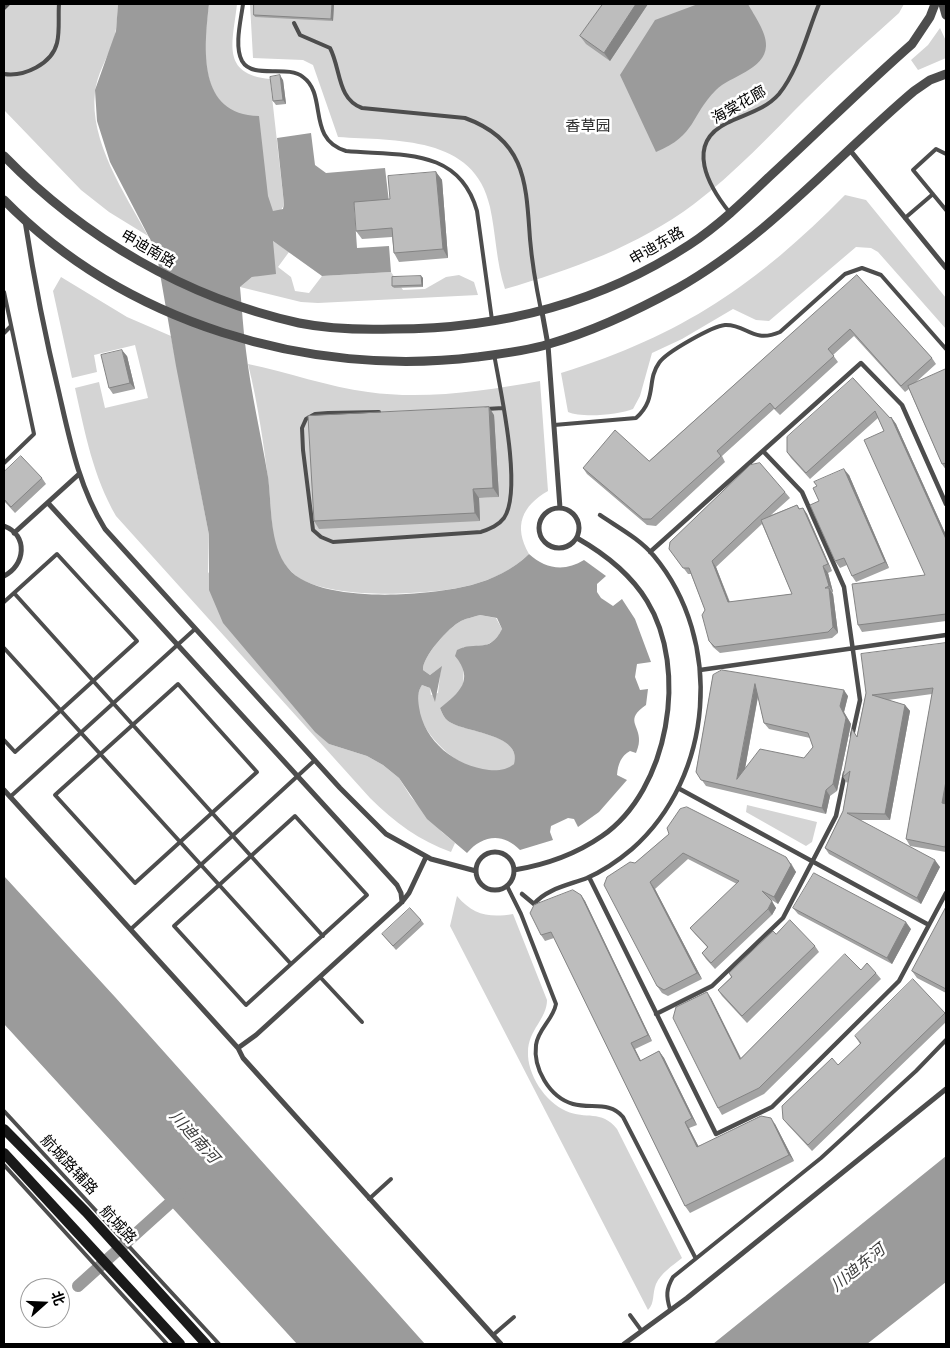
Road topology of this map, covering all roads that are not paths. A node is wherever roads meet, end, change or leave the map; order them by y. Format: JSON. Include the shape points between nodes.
{"nodes":[{"id":1,"x":8,"y":4,"type":"edge"},
{"id":2,"x":59,"y":4,"type":"edge"},
{"id":3,"x":243,"y":4,"type":"edge"},
{"id":4,"x":820,"y":4,"type":"edge"},
{"id":5,"x":935,"y":4,"type":"edge"},
{"id":6,"x":943,"y":4,"type":"edge"},
{"id":7,"x":4,"y":8,"type":"edge"},
{"id":8,"x":946,"y":15,"type":"edge"},
{"id":9,"x":294,"y":23,"type":"dead end"},
{"id":10,"x":4,"y":74,"type":"edge"},
{"id":11,"x":946,"y":74,"type":"edge"},
{"id":12,"x":849,"y":150,"type":"junction"},
{"id":13,"x":946,"y":154,"type":"edge"},
{"id":14,"x":4,"y":156,"type":"edge"},
{"id":15,"x":933,"y":194,"type":"junction"},
{"id":16,"x":4,"y":200,"type":"edge"},
{"id":17,"x":946,"y":210,"type":"edge"},
{"id":18,"x":730,"y":213,"type":"junction"},
{"id":19,"x":905,"y":218,"type":"junction"},
{"id":20,"x":25,"y":222,"type":"junction"},
{"id":21,"x":946,"y":268,"type":"edge"},
{"id":22,"x":4,"y":292,"type":"edge"},
{"id":23,"x":542,"y":312,"type":"junction"},
{"id":24,"x":492,"y":321,"type":"junction"},
{"id":25,"x":302,"y":324,"type":"joint"},
{"id":26,"x":11,"y":326,"type":"junction"},
{"id":27,"x":4,"y":333,"type":"edge"},
{"id":28,"x":548,"y":345,"type":"junction"},
{"id":29,"x":946,"y":349,"type":"edge"},
{"id":30,"x":494,"y":354,"type":"junction"},
{"id":31,"x":503,"y":408,"type":"junction"},
{"id":32,"x":477,"y":410,"type":"edge"},
{"id":33,"x":386,"y":412,"type":"edge"},
{"id":34,"x":554,"y":425,"type":"junction"},
{"id":35,"x":763,"y":450,"type":"junction"},
{"id":36,"x":4,"y":463,"type":"edge"},
{"id":37,"x":78,"y":475,"type":"junction"},
{"id":38,"x":946,"y":484,"type":"edge"},
{"id":39,"x":939,"y":488,"type":"junction"},
{"id":40,"x":48,"y":503,"type":"junction"},
{"id":41,"x":946,"y":504,"type":"edge"},
{"id":42,"x":560,"y":508,"type":"junction"},
{"id":43,"x":600,"y":515,"type":"dead end"},
{"id":44,"x":4,"y":526,"type":"edge"},
{"id":45,"x":14,"y":533,"type":"junction"},
{"id":46,"x":577,"y":538,"type":"junction"},
{"id":47,"x":650,"y":552,"type":"junction"},
{"id":48,"x":4,"y":576,"type":"edge"},
{"id":49,"x":14,"y":593,"type":"junction"},
{"id":50,"x":4,"y":602,"type":"edge"},
{"id":51,"x":196,"y":629,"type":"junction"},
{"id":52,"x":946,"y":635,"type":"edge"},
{"id":53,"x":178,"y":645,"type":"junction"},
{"id":54,"x":4,"y":648,"type":"edge"},
{"id":55,"x":853,"y":648,"type":"junction"},
{"id":56,"x":700,"y":670,"type":"junction"},
{"id":57,"x":92,"y":682,"type":"junction"},
{"id":58,"x":112,"y":704,"type":"junction"},
{"id":59,"x":60,"y":711,"type":"junction"},
{"id":60,"x":132,"y":726,"type":"junction"},
{"id":61,"x":80,"y":734,"type":"junction"},
{"id":62,"x":852,"y":738,"type":"edge"},
{"id":63,"x":4,"y":740,"type":"edge"},
{"id":64,"x":100,"y":755,"type":"junction"},
{"id":65,"x":315,"y":760,"type":"junction"},
{"id":66,"x":846,"y":768,"type":"edge"},
{"id":67,"x":298,"y":776,"type":"junction"},
{"id":68,"x":678,"y":788,"type":"junction"},
{"id":69,"x":4,"y":790,"type":"edge"},
{"id":70,"x":10,"y":797,"type":"junction"},
{"id":71,"x":212,"y":813,"type":"junction"},
{"id":72,"x":232,"y":836,"type":"junction"},
{"id":73,"x":179,"y":843,"type":"junction"},
{"id":74,"x":251,"y":856,"type":"junction"},
{"id":75,"x":426,"y":857,"type":"junction"},
{"id":76,"x":812,"y":861,"type":"junction"},
{"id":77,"x":200,"y":866,"type":"junction"},
{"id":78,"x":514,"y":870,"type":"junction"},
{"id":79,"x":476,"y":871,"type":"junction"},
{"id":80,"x":588,"y":877,"type":"junction"},
{"id":81,"x":218,"y":886,"type":"junction"},
{"id":82,"x":507,"y":886,"type":"junction"},
{"id":83,"x":946,"y":893,"type":"edge"},
{"id":84,"x":522,"y":894,"type":"dead end"},
{"id":85,"x":402,"y":902,"type":"junction"},
{"id":86,"x":929,"y":925,"type":"junction"},
{"id":87,"x":131,"y":929,"type":"junction"},
{"id":88,"x":323,"y":936,"type":"junction"},
{"id":89,"x":291,"y":964,"type":"junction"},
{"id":90,"x":320,"y":977,"type":"junction"},
{"id":91,"x":656,"y":1014,"type":"junction"},
{"id":92,"x":362,"y":1022,"type":"dead end"},
{"id":93,"x":946,"y":1040,"type":"edge"},
{"id":94,"x":238,"y":1048,"type":"junction"},
{"id":95,"x":946,"y":1089,"type":"edge"},
{"id":96,"x":4,"y":1111,"type":"edge"},
{"id":97,"x":4,"y":1129,"type":"edge"},
{"id":98,"x":4,"y":1153,"type":"edge"},
{"id":99,"x":4,"y":1165,"type":"edge"},
{"id":100,"x":391,"y":1179,"type":"dead end"},
{"id":101,"x":369,"y":1199,"type":"junction"},
{"id":102,"x":89,"y":1210,"type":"junction"},
{"id":103,"x":68,"y":1229,"type":"junction"},
{"id":104,"x":695,"y":1257,"type":"junction"},
{"id":105,"x":149,"y":1275,"type":"junction"},
{"id":106,"x":127,"y":1293,"type":"junction"},
{"id":107,"x":670,"y":1309,"type":"junction"},
{"id":108,"x":630,"y":1315,"type":"dead end"},
{"id":109,"x":514,"y":1318,"type":"dead end"},
{"id":110,"x":641,"y":1330,"type":"junction"},
{"id":111,"x":493,"y":1335,"type":"junction"},
{"id":112,"x":167,"y":1344,"type":"edge"},
{"id":113,"x":180,"y":1344,"type":"edge"},
{"id":114,"x":206,"y":1344,"type":"edge"},
{"id":115,"x":218,"y":1344,"type":"edge"},
{"id":116,"x":501,"y":1344,"type":"edge"},
{"id":117,"x":624,"y":1344,"type":"edge"}],
"edges":[{"from":1,"to":7,"type":"lane"},
{"from":2,"to":10,"type":"lane","via":[[58,41],[48,60],[30,71]]},
{"from":3,"to":24,"type":"lane","via":[[240,54],[243,62],[254,70],[303,76],[312,92],[327,142],[346,151],[423,158],[454,171],[464,181],[477,211]]},
{"from":4,"to":18,"type":"lane","name":"海棠花廊","via":[[792,72],[780,92],[764,107],[727,123],[711,134],[704,152],[706,173]]},
{"from":5,"to":18,"type":"street","name":"申迪东路","via":[[912,44]]},
{"from":6,"to":8,"type":"street"},
{"from":9,"to":23,"type":"lane","via":[[300,35],[330,48],[344,93],[354,105],[465,118],[480,124],[506,145],[515,157],[527,190],[533,269]]},
{"from":11,"to":12,"type":"street","via":[[914,91]]},
{"from":12,"to":19,"type":"street"},
{"from":12,"to":28,"type":"street","via":[[780,214],[729,255],[688,282],[622,316]]},
{"from":13,"to":15,"type":"lane","via":[[936,149],[913,170]]},
{"from":14,"to":25,"type":"street","name":"申迪南路","via":[[44,194],[126,254],[217,298]]},
{"from":15,"to":17,"type":"lane"},
{"from":15,"to":19,"type":"lane"},
{"from":16,"to":20,"type":"street"},
{"from":18,"to":23,"type":"street","name":"申迪东路","via":[[689,245],[644,271],[592,295]]},
{"from":19,"to":21,"type":"street"},
{"from":20,"to":30,"type":"street","via":[[110,282],[194,322],[258,344],[346,358],[406,362]]},
{"from":20,"to":37,"type":"street","via":[[41,315]]},
{"from":22,"to":26,"type":"lane"},
{"from":23,"to":24,"type":"street","name":"申迪东路"},
{"from":23,"to":28,"type":"street"},
{"from":24,"to":25,"type":"street","name":"申迪东路","via":[[424,329]]},
{"from":26,"to":27,"type":"lane"},
{"from":26,"to":36,"type":"lane","via":[[34,434]]},
{"from":28,"to":30,"type":"street"},
{"from":28,"to":34,"type":"street"},
{"from":29,"to":34,"type":"lane","via":[[881,274],[862,268],[845,274],[780,332],[768,337],[726,325],[668,354],[659,363],[651,395],[636,418]]},
{"from":30,"to":31,"type":"lane"},
{"from":31,"to":32,"type":"lane"},
{"from":31,"to":33,"type":"lane","via":[[512,483],[510,504],[504,518],[495,527],[481,532],[366,541],[333,542],[320,537],[313,530],[310,517],[302,450],[302,428],[306,419],[315,414]]},
{"from":34,"to":42,"type":"street"},
{"from":35,"to":39,"type":"street","via":[[861,363],[902,405]]},
{"from":35,"to":47,"type":"street"},
{"from":35,"to":55,"type":"street","via":[[802,492],[844,587]]},
{"from":37,"to":40,"type":"street"},
{"from":37,"to":51,"type":"street","via":[[105,530]]},
{"from":38,"to":39,"type":"street"},
{"from":39,"to":41,"type":"street"},
{"from":40,"to":45,"type":"street"},
{"from":40,"to":53,"type":"street"},
{"from":42,"to":46,"type":"street","via":[[577,518]]},
{"from":42,"to":46,"type":"street","via":[[554,508],[543,516],[538,528],[543,541],[548,546],[561,549]]},
{"from":43,"to":47,"type":"street"},
{"from":44,"to":45,"type":"street"},
{"from":45,"to":48,"type":"street","via":[[20,540],[21,558],[17,566]]},
{"from":46,"to":78,"type":"street","via":[[613,562],[651,609],[670,668],[666,718],[649,779],[625,815],[603,836],[571,853]]},
{"from":47,"to":56,"type":"street","via":[[686,607]]},
{"from":49,"to":50,"type":"lane"},
{"from":49,"to":57,"type":"lane"},
{"from":49,"to":57,"type":"lane","via":[[57,554],[137,641]]},
{"from":51,"to":53,"type":"lane"},
{"from":51,"to":65,"type":"street"},
{"from":52,"to":55,"type":"street"},
{"from":53,"to":58,"type":"lane"},
{"from":53,"to":67,"type":"street"},
{"from":54,"to":59,"type":"lane"},
{"from":55,"to":56,"type":"street"},
{"from":55,"to":62,"type":"street","via":[[860,700]]},
{"from":56,"to":68,"type":"street","via":[[699,718],[690,757]]},
{"from":57,"to":58,"type":"lane"},
{"from":57,"to":59,"type":"lane"},
{"from":58,"to":60,"type":"lane"},
{"from":58,"to":61,"type":"lane"},
{"from":59,"to":61,"type":"lane"},
{"from":59,"to":63,"type":"lane","via":[[15,752]]},
{"from":60,"to":64,"type":"lane"},
{"from":60,"to":71,"type":"lane"},
{"from":60,"to":71,"type":"lane","via":[[178,684],[257,772]]},
{"from":61,"to":64,"type":"lane"},
{"from":61,"to":70,"type":"lane"},
{"from":64,"to":73,"type":"lane"},
{"from":64,"to":73,"type":"lane","via":[[55,795],[135,883]]},
{"from":65,"to":67,"type":"lane"},
{"from":65,"to":75,"type":"street","via":[[386,834]]},
{"from":66,"to":76,"type":"street","via":[[836,816]]},
{"from":67,"to":72,"type":"lane"},
{"from":67,"to":85,"type":"street","via":[[397,886]]},
{"from":68,"to":76,"type":"street"},
{"from":68,"to":80,"type":"street","via":[[653,828],[639,842],[610,865]]},
{"from":69,"to":70,"type":"street"},
{"from":70,"to":87,"type":"street"},
{"from":71,"to":72,"type":"lane"},
{"from":71,"to":73,"type":"lane"},
{"from":72,"to":74,"type":"lane"},
{"from":72,"to":77,"type":"lane"},
{"from":73,"to":77,"type":"lane"},
{"from":74,"to":81,"type":"lane"},
{"from":74,"to":88,"type":"lane"},
{"from":74,"to":88,"type":"lane","via":[[296,816],[367,896]]},
{"from":75,"to":79,"type":"street"},
{"from":75,"to":85,"type":"street"},
{"from":76,"to":86,"type":"street"},
{"from":76,"to":91,"type":"street","via":[[783,918],[712,986]]},
{"from":77,"to":81,"type":"lane"},
{"from":77,"to":87,"type":"lane"},
{"from":78,"to":79,"type":"street","via":[[504,854],[491,852],[480,859]]},
{"from":78,"to":82,"type":"street"},
{"from":79,"to":82,"type":"street","via":[[476,877],[484,887],[495,891]]},
{"from":80,"to":84,"type":"street","via":[[541,896],[534,904]]},
{"from":80,"to":91,"type":"street"},
{"from":81,"to":89,"type":"lane"},
{"from":81,"to":89,"type":"lane","via":[[174,926],[246,1005]]},
{"from":82,"to":104,"type":"lane","via":[[556,1004],[536,1042],[539,1070],[552,1091],[564,1100],[573,1104],[610,1107],[620,1113]]},
{"from":83,"to":86,"type":"street"},
{"from":85,"to":90,"type":"street"},
{"from":86,"to":91,"type":"street","via":[[899,980],[772,1107],[716,1134]]},
{"from":87,"to":94,"type":"street"},
{"from":88,"to":89,"type":"lane"},
{"from":90,"to":92,"type":"lane"},
{"from":90,"to":94,"type":"street"},
{"from":93,"to":104,"type":"lane","via":[[821,1158]]},
{"from":94,"to":101,"type":"street","via":[[243,1058]]},
{"from":95,"to":107,"type":"street"},
{"from":96,"to":102,"type":"lane","name":"航城路辅路"},
{"from":97,"to":102,"type":"main road","name":"航城路"},
{"from":98,"to":103,"type":"main road"},
{"from":99,"to":103,"type":"lane"},
{"from":100,"to":101,"type":"lane"},
{"from":101,"to":111,"type":"street"},
{"from":102,"to":105,"type":"main road","name":"航城路"},
{"from":103,"to":106,"type":"main road"},
{"from":104,"to":107,"type":"lane","via":[[667,1287]]},
{"from":105,"to":114,"type":"main road","name":"航城路"},
{"from":105,"to":115,"type":"lane"},
{"from":106,"to":112,"type":"lane"},
{"from":106,"to":113,"type":"main road"},
{"from":107,"to":110,"type":"street"},
{"from":108,"to":110,"type":"lane"},
{"from":109,"to":111,"type":"lane"},
{"from":110,"to":117,"type":"street"},
{"from":111,"to":116,"type":"street"}]}
